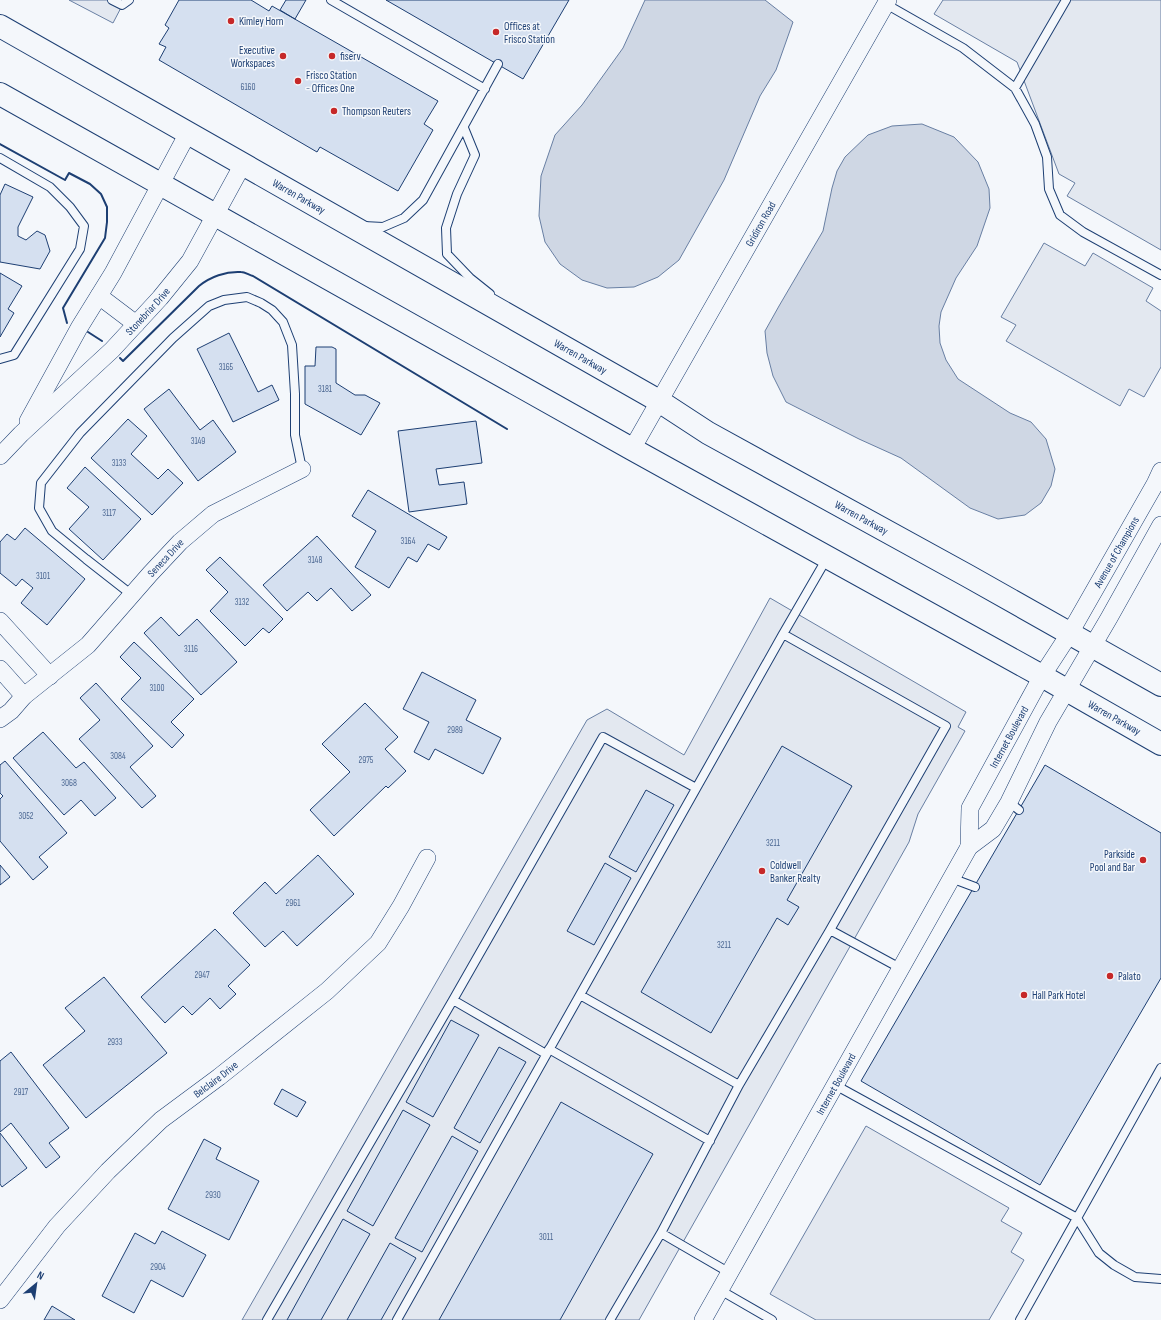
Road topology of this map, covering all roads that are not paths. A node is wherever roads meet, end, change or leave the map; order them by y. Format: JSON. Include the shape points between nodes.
{"nodes":[{"id":1,"x":112,"y":0,"type":"edge"},
{"id":2,"x":129,"y":0,"type":"edge"},
{"id":3,"x":331,"y":0,"type":"edge"},
{"id":4,"x":1066,"y":0,"type":"edge"},
{"id":5,"x":884,"y":1,"type":"edge"},
{"id":6,"x":0,"y":26,"type":"edge"},
{"id":7,"x":498,"y":64,"type":"dead end"},
{"id":8,"x":1015,"y":88,"type":"junction"},
{"id":9,"x":485,"y":89,"type":"junction"},
{"id":10,"x":0,"y":94,"type":"edge"},
{"id":11,"x":464,"y":128,"type":"junction"},
{"id":12,"x":188,"y":133,"type":"junction"},
{"id":13,"x":0,"y":158,"type":"edge"},
{"id":14,"x":243,"y":164,"type":"junction"},
{"id":15,"x":161,"y":184,"type":"junction"},
{"id":16,"x":216,"y":215,"type":"junction"},
{"id":17,"x":351,"y":226,"type":"junction"},
{"id":18,"x":1161,"y":275,"type":"edge"},
{"id":19,"x":99,"y":296,"type":"junction"},
{"id":20,"x":136,"y":324,"type":"junction"},
{"id":21,"x":534,"y":330,"type":"junction"},
{"id":22,"x":0,"y":359,"type":"edge"},
{"id":23,"x":659,"y":401,"type":"junction"},
{"id":24,"x":21,"y":434,"type":"junction"},
{"id":25,"x":632,"y":448,"type":"junction"},
{"id":26,"x":0,"y":456,"type":"edge"},
{"id":27,"x":302,"y":469,"type":"joint"},
{"id":28,"x":1161,"y":471,"type":"edge"},
{"id":29,"x":1161,"y":525,"type":"edge"},
{"id":30,"x":828,"y":557,"type":"junction"},
{"id":31,"x":132,"y":595,"type":"junction"},
{"id":32,"x":0,"y":621,"type":"edge"},
{"id":33,"x":1070,"y":633,"type":"junction"},
{"id":34,"x":784,"y":634,"type":"junction"},
{"id":35,"x":1093,"y":646,"type":"junction"},
{"id":36,"x":0,"y":669,"type":"edge"},
{"id":37,"x":50,"y":676,"type":"junction"},
{"id":38,"x":1042,"y":676,"type":"junction"},
{"id":39,"x":1161,"y":685,"type":"edge"},
{"id":40,"x":1066,"y":690,"type":"junction"},
{"id":41,"x":24,"y":696,"type":"junction"},
{"id":42,"x":0,"y":719,"type":"edge"},
{"id":43,"x":1161,"y":744,"type":"edge"},
{"id":44,"x":696,"y":788,"type":"junction"},
{"id":45,"x":969,"y":847,"type":"junction"},
{"id":46,"x":427,"y":858,"type":"dead end"},
{"id":47,"x":950,"y":878,"type":"junction"},
{"id":48,"x":975,"y":887,"type":"dead end"},
{"id":49,"x":830,"y":930,"type":"junction"},
{"id":50,"x":900,"y":968,"type":"junction"},
{"id":51,"x":580,"y":996,"type":"junction"},
{"id":52,"x":453,"y":1000,"type":"junction"},
{"id":53,"x":548,"y":1052,"type":"junction"},
{"id":54,"x":1161,"y":1068,"type":"edge"},
{"id":55,"x":739,"y":1085,"type":"junction"},
{"id":56,"x":835,"y":1085,"type":"junction"},
{"id":57,"x":710,"y":1141,"type":"junction"},
{"id":58,"x":1077,"y":1218,"type":"junction"},
{"id":59,"x":661,"y":1234,"type":"junction"},
{"id":60,"x":730,"y":1273,"type":"junction"},
{"id":61,"x":1161,"y":1279,"type":"edge"},
{"id":62,"x":720,"y":1290,"type":"junction"},
{"id":63,"x":0,"y":1300,"type":"edge"},
{"id":64,"x":268,"y":1320,"type":"edge"},
{"id":65,"x":397,"y":1320,"type":"edge"},
{"id":66,"x":610,"y":1320,"type":"edge"},
{"id":67,"x":703,"y":1320,"type":"edge"},
{"id":68,"x":772,"y":1320,"type":"edge"},
{"id":69,"x":1020,"y":1320,"type":"edge"}],
"edges":[{"from":1,"to":2,"type":"lane","via":[[122,5]]},
{"from":3,"to":9,"type":"lane"},
{"from":4,"to":8,"type":"lane"},
{"from":5,"to":8,"type":"lane","via":[[963,48]]},
{"from":5,"to":23,"type":"street","name":"Gridiron Road"},
{"from":6,"to":12,"type":"main road","name":"Warren Parkway"},
{"from":7,"to":9,"type":"lane"},
{"from":8,"to":18,"type":"lane","via":[[1035,124],[1047,157],[1049,189],[1060,215],[1083,232]]},
{"from":9,"to":11,"type":"lane"},
{"from":10,"to":15,"type":"main road","name":"Warren Parkway"},
{"from":11,"to":17,"type":"lane","via":[[423,200],[406,217],[383,227]]},
{"from":11,"to":21,"type":"lane","via":[[475,155],[457,194],[446,228],[447,254],[470,278]]},
{"from":12,"to":14,"type":"main road","name":"Warren Parkway"},
{"from":12,"to":15,"type":"street","name":"Stonebriar Drive"},
{"from":13,"to":22,"type":"lane","via":[[50,187],[84,226],[80,249],[14,355]]},
{"from":14,"to":16,"type":"street","name":"Stonebriar Drive"},
{"from":14,"to":17,"type":"main road","name":"Warren Parkway"},
{"from":15,"to":16,"type":"main road","name":"Warren Parkway"},
{"from":15,"to":19,"type":"street","name":"Stonebriar Drive"},
{"from":16,"to":20,"type":"street","name":"Stonebriar Drive","via":[[190,261]]},
{"from":16,"to":25,"type":"main road","name":"Warren Parkway"},
{"from":17,"to":21,"type":"main road","name":"Warren Parkway"},
{"from":19,"to":20,"type":"street"},
{"from":19,"to":24,"type":"street","name":"Stonebriar Drive"},
{"from":20,"to":24,"type":"street","name":"Stonebriar Drive","via":[[112,350]]},
{"from":21,"to":23,"type":"main road","name":"Warren Parkway"},
{"from":23,"to":25,"type":"street","name":"Gridiron Road"},
{"from":23,"to":33,"type":"main road","name":"Warren Parkway","via":[[708,433]]},
{"from":24,"to":26,"type":"street","name":"Stonebriar Drive"},
{"from":25,"to":30,"type":"main road","name":"Warren Parkway"},
{"from":27,"to":31,"type":"street","name":"Seneca Drive","via":[[213,514],[180,542]]},
{"from":27,"to":31,"type":"lane","via":[[295,435],[292,345],[282,322],[272,310],[247,297],[224,300],[209,306],[173,338],[80,433],[41,483],[39,508],[52,531]]},
{"from":28,"to":33,"type":"street","name":"Avenue of Champions"},
{"from":29,"to":35,"type":"street"},
{"from":30,"to":34,"type":"lane"},
{"from":30,"to":38,"type":"main road","name":"Warren Parkway"},
{"from":31,"to":37,"type":"street","name":"Seneca Drive","via":[[88,645]]},
{"from":32,"to":37,"type":"street"},
{"from":33,"to":35,"type":"main road","name":"Warren Parkway"},
{"from":33,"to":38,"type":"street","name":"Internet Boulevard"},
{"from":34,"to":44,"type":"lane"},
{"from":34,"to":49,"type":"lane","via":[[946,726]]},
{"from":35,"to":39,"type":"main road","name":"Warren Parkway"},
{"from":35,"to":40,"type":"street","name":"Internet Boulevard"},
{"from":36,"to":41,"type":"street"},
{"from":37,"to":41,"type":"street","name":"Seneca Drive"},
{"from":38,"to":40,"type":"main road","name":"Warren Parkway"},
{"from":38,"to":45,"type":"street","name":"Internet Boulevard","via":[[970,808]]},
{"from":40,"to":43,"type":"main road","name":"Warren Parkway"},
{"from":40,"to":45,"type":"street","name":"Internet Boulevard","via":[[1048,722],[1014,806],[993,829]]},
{"from":41,"to":42,"type":"street","name":"Seneca Drive"},
{"from":44,"to":51,"type":"lane"},
{"from":44,"to":52,"type":"lane","via":[[603,737]]},
{"from":45,"to":47,"type":"street","name":"Internet Boulevard"},
{"from":46,"to":63,"type":"street","name":"Belclaire Drive","via":[[378,943],[327,991],[156,1125],[108,1171],[57,1226]]},
{"from":47,"to":48,"type":"lane"},
{"from":47,"to":50,"type":"street","name":"Internet Boulevard"},
{"from":49,"to":50,"type":"lane"},
{"from":49,"to":55,"type":"lane"},
{"from":50,"to":56,"type":"street","name":"Internet Boulevard"},
{"from":51,"to":53,"type":"lane"},
{"from":51,"to":55,"type":"lane"},
{"from":52,"to":53,"type":"lane"},
{"from":52,"to":64,"type":"lane"},
{"from":53,"to":57,"type":"lane"},
{"from":53,"to":65,"type":"lane"},
{"from":54,"to":58,"type":"lane"},
{"from":55,"to":57,"type":"lane"},
{"from":56,"to":58,"type":"lane"},
{"from":56,"to":60,"type":"street","name":"Internet Boulevard"},
{"from":57,"to":59,"type":"lane"},
{"from":58,"to":61,"type":"lane","via":[[1099,1252],[1114,1265],[1135,1277]]},
{"from":58,"to":69,"type":"lane"},
{"from":59,"to":60,"type":"lane"},
{"from":59,"to":66,"type":"lane"},
{"from":60,"to":62,"type":"street","name":"Internet Boulevard"},
{"from":62,"to":67,"type":"street","name":"Internet Boulevard"},
{"from":62,"to":68,"type":"lane"}]}
